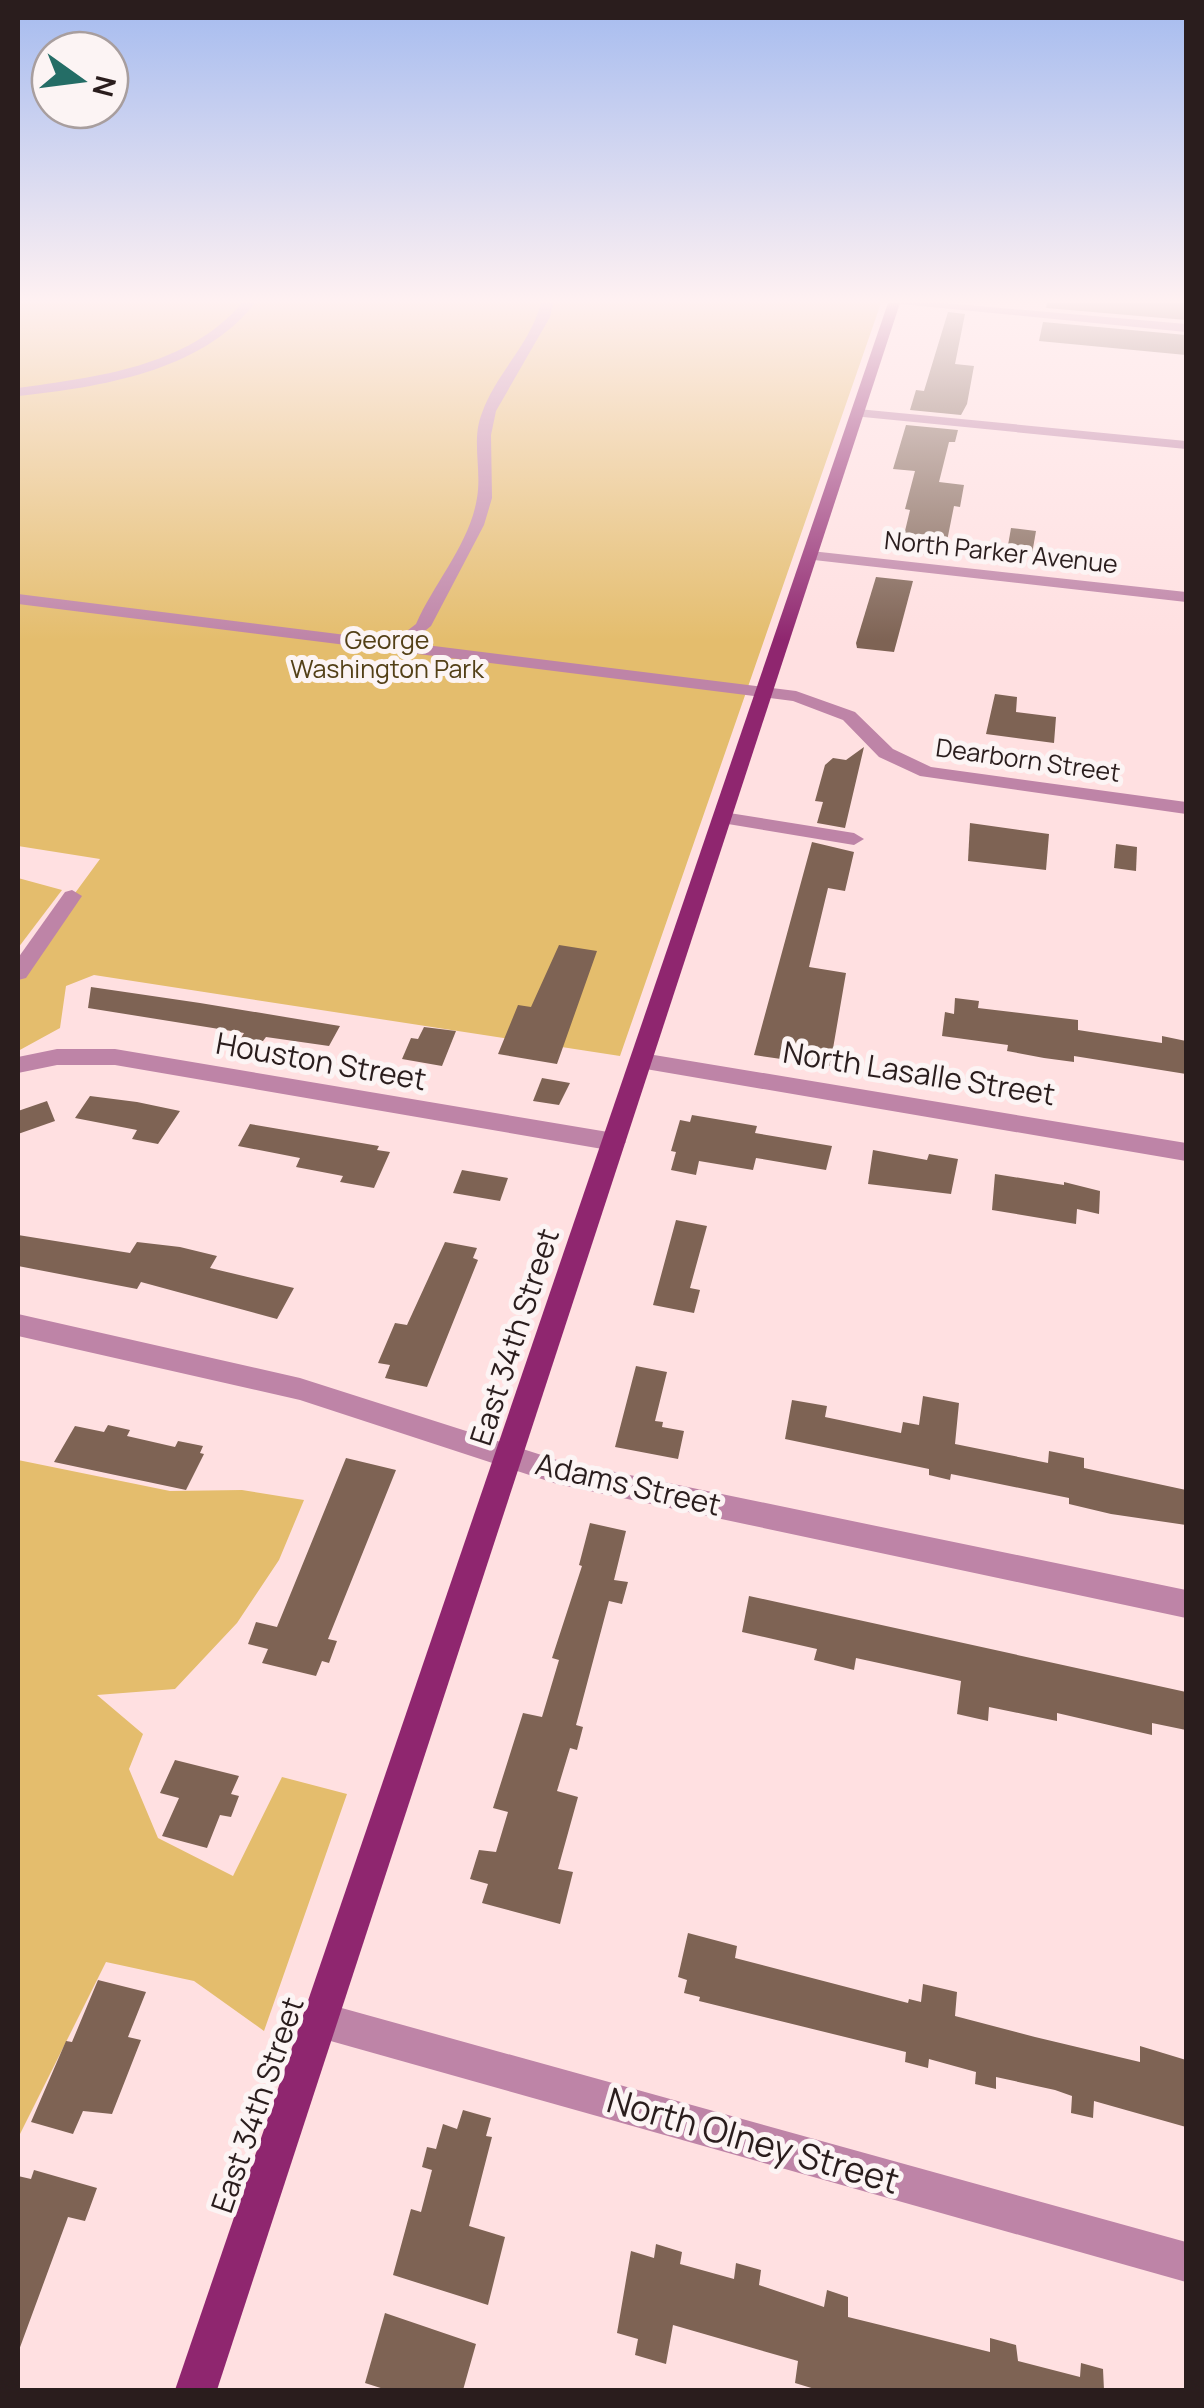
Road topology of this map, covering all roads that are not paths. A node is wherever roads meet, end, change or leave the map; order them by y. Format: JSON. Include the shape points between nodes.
{"nodes":[{"id":1,"x":487,"y":415,"type":"edge"},
{"id":2,"x":857,"y":415,"type":"edge"},
{"id":3,"x":882,"y":415,"type":"edge"},
{"id":4,"x":1186,"y":445,"type":"edge"},
{"id":5,"x":811,"y":556,"type":"junction"},
{"id":6,"x":1186,"y":598,"type":"edge"},
{"id":7,"x":18,"y":599,"type":"edge"},
{"id":8,"x":383,"y":643,"type":"junction"},
{"id":9,"x":765,"y":692,"type":"junction"},
{"id":10,"x":1186,"y":808,"type":"edge"},
{"id":11,"x":723,"y":818,"type":"junction"},
{"id":12,"x":854,"y":838,"type":"dead end"},
{"id":13,"x":72,"y":896,"type":"dead end"},
{"id":14,"x":18,"y":972,"type":"edge"},
{"id":15,"x":642,"y":1061,"type":"junction"},
{"id":16,"x":18,"y":1065,"type":"edge"},
{"id":17,"x":614,"y":1142,"type":"junction"},
{"id":18,"x":1186,"y":1152,"type":"edge"},
{"id":19,"x":18,"y":1325,"type":"edge"},
{"id":20,"x":510,"y":1457,"type":"junction"},
{"id":21,"x":1186,"y":1604,"type":"edge"},
{"id":22,"x":320,"y":2020,"type":"junction"},
{"id":23,"x":1186,"y":2262,"type":"edge"},
{"id":24,"x":196,"y":2390,"type":"edge"}],
"edges":[{"from":1,"to":8,"type":"street","via":[[485,494],[476,523],[420,630]]},
{"from":2,"to":5,"type":"main road","name":"East 34th Street"},
{"from":3,"to":4,"type":"street"},
{"from":5,"to":6,"type":"street","name":"North Parker Avenue"},
{"from":5,"to":9,"type":"main road","name":"East 34th Street"},
{"from":7,"to":8,"type":"street","name":"Dearborn Street"},
{"from":8,"to":9,"type":"street","name":"Dearborn Street"},
{"from":9,"to":10,"type":"street","name":"Dearborn Street","via":[[836,708],[892,757],[936,774]]},
{"from":9,"to":11,"type":"main road","name":"East 34th Street"},
{"from":11,"to":12,"type":"street"},
{"from":11,"to":15,"type":"main road","name":"East 34th Street"},
{"from":13,"to":14,"type":"street"},
{"from":15,"to":17,"type":"main road","name":"East 34th Street"},
{"from":15,"to":18,"type":"street","name":"North Lasalle Street"},
{"from":16,"to":17,"type":"street","name":"Houston Street","via":[[115,1057]]},
{"from":17,"to":20,"type":"main road","name":"East 34th Street"},
{"from":19,"to":20,"type":"street","name":"Adams Street","via":[[300,1389]]},
{"from":20,"to":21,"type":"street","name":"Adams Street"},
{"from":20,"to":22,"type":"main road","name":"East 34th Street"},
{"from":22,"to":23,"type":"street","name":"North Olney Street"},
{"from":22,"to":24,"type":"main road","name":"East 34th Street"}]}
